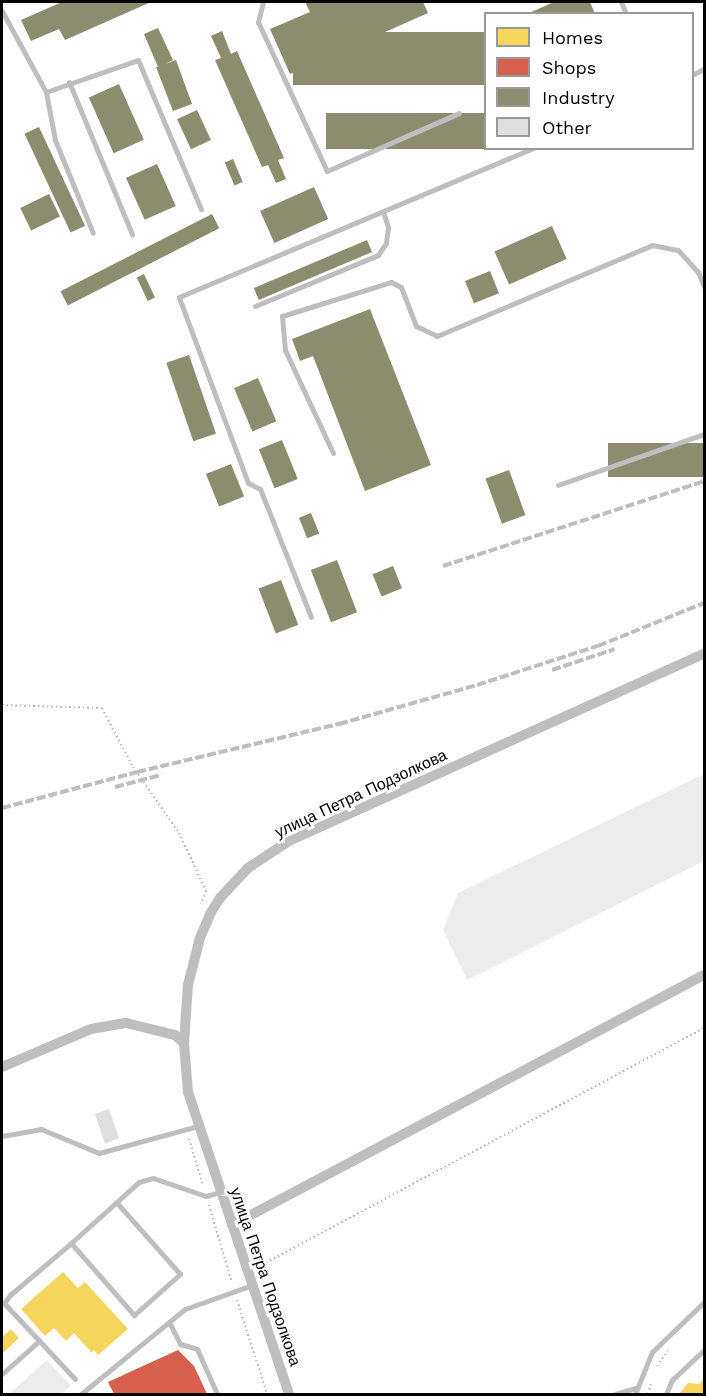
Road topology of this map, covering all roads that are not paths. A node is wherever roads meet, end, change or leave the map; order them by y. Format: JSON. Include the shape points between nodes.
{"nodes":[{"id":1,"x":263,"y":2,"type":"edge"},
{"id":2,"x":2,"y":11,"type":"edge"},
{"id":3,"x":69,"y":82,"type":"junction"},
{"id":4,"x":46,"y":92,"type":"junction"},
{"id":5,"x":459,"y":113,"type":"dead end"},
{"id":6,"x":529,"y":150,"type":"edge"},
{"id":7,"x":201,"y":209,"type":"dead end"},
{"id":8,"x":383,"y":212,"type":"junction"},
{"id":9,"x":93,"y":233,"type":"dead end"},
{"id":10,"x":132,"y":234,"type":"dead end"},
{"id":11,"x":705,"y":287,"type":"edge"},
{"id":12,"x":255,"y":306,"type":"dead end"},
{"id":13,"x":705,"y":434,"type":"edge"},
{"id":14,"x":333,"y":453,"type":"dead end"},
{"id":15,"x":558,"y":484,"type":"dead end"},
{"id":16,"x":311,"y":617,"type":"dead end"},
{"id":17,"x":705,"y":654,"type":"edge"},
{"id":18,"x":705,"y":975,"type":"edge"},
{"id":19,"x":184,"y":1043,"type":"junction"},
{"id":20,"x":2,"y":1067,"type":"edge"},
{"id":21,"x":198,"y":1126,"type":"junction"},
{"id":22,"x":2,"y":1136,"type":"edge"},
{"id":23,"x":220,"y":1192,"type":"junction"},
{"id":24,"x":116,"y":1202,"type":"junction"},
{"id":25,"x":232,"y":1225,"type":"junction"},
{"id":26,"x":71,"y":1243,"type":"junction"},
{"id":27,"x":252,"y":1285,"type":"junction"},
{"id":28,"x":705,"y":1302,"type":"edge"},
{"id":29,"x":3,"y":1304,"type":"edge"},
{"id":30,"x":170,"y":1323,"type":"junction"},
{"id":31,"x":39,"y":1341,"type":"junction"},
{"id":32,"x":705,"y":1350,"type":"edge"},
{"id":33,"x":2,"y":1374,"type":"edge"},
{"id":34,"x":75,"y":1379,"type":"dead end"},
{"id":35,"x":636,"y":1391,"type":"edge"},
{"id":36,"x":81,"y":1395,"type":"edge"},
{"id":37,"x":217,"y":1395,"type":"edge"},
{"id":38,"x":289,"y":1395,"type":"edge"},
{"id":39,"x":615,"y":1395,"type":"edge"},
{"id":40,"x":666,"y":1395,"type":"edge"}],
"edges":[{"from":1,"to":5,"type":"lane","via":[[258,22],[327,171]]},
{"from":2,"to":4,"type":"lane"},
{"from":3,"to":4,"type":"lane"},
{"from":3,"to":7,"type":"lane","via":[[138,60]]},
{"from":3,"to":10,"type":"lane"},
{"from":4,"to":9,"type":"lane","via":[[55,140]]},
{"from":6,"to":8,"type":"lane"},
{"from":8,"to":12,"type":"lane","via":[[388,227],[386,243],[378,255]]},
{"from":8,"to":16,"type":"lane","via":[[179,297],[248,483],[260,489]]},
{"from":11,"to":14,"type":"lane","via":[[678,250],[652,244],[437,336],[416,326],[401,287],[391,282],[282,316],[285,350]]},
{"from":13,"to":15,"type":"lane"},
{"from":17,"to":19,"type":"street","name":"улица Петра Подзолкова","via":[[289,842],[248,868],[220,898],[200,938],[188,985]]},
{"from":18,"to":25,"type":"street"},
{"from":19,"to":20,"type":"street","via":[[175,1035],[126,1023],[91,1029]]},
{"from":19,"to":21,"type":"street","name":"улица Петра Подзолкова","via":[[188,1092]]},
{"from":21,"to":22,"type":"lane","via":[[99,1153],[41,1130]]},
{"from":21,"to":23,"type":"street","name":"улица Петра Подзолкова"},
{"from":23,"to":24,"type":"lane","via":[[206,1196],[153,1178],[139,1182]]},
{"from":23,"to":25,"type":"street","name":"улица Петра Подзолкова"},
{"from":24,"to":26,"type":"lane"},
{"from":24,"to":26,"type":"lane","via":[[180,1274],[134,1315]]},
{"from":25,"to":27,"type":"street","name":"улица Петра Подзолкова"},
{"from":26,"to":29,"type":"lane"},
{"from":27,"to":30,"type":"lane","via":[[185,1309]]},
{"from":27,"to":38,"type":"street","name":"улица Петра Подзолкова"},
{"from":28,"to":35,"type":"lane","via":[[652,1352]]},
{"from":29,"to":31,"type":"lane"},
{"from":30,"to":36,"type":"lane"},
{"from":30,"to":37,"type":"lane","via":[[180,1344],[197,1349]]},
{"from":31,"to":33,"type":"lane"},
{"from":31,"to":34,"type":"lane"},
{"from":32,"to":40,"type":"lane","via":[[672,1380]]},
{"from":35,"to":39,"type":"lane"}]}
